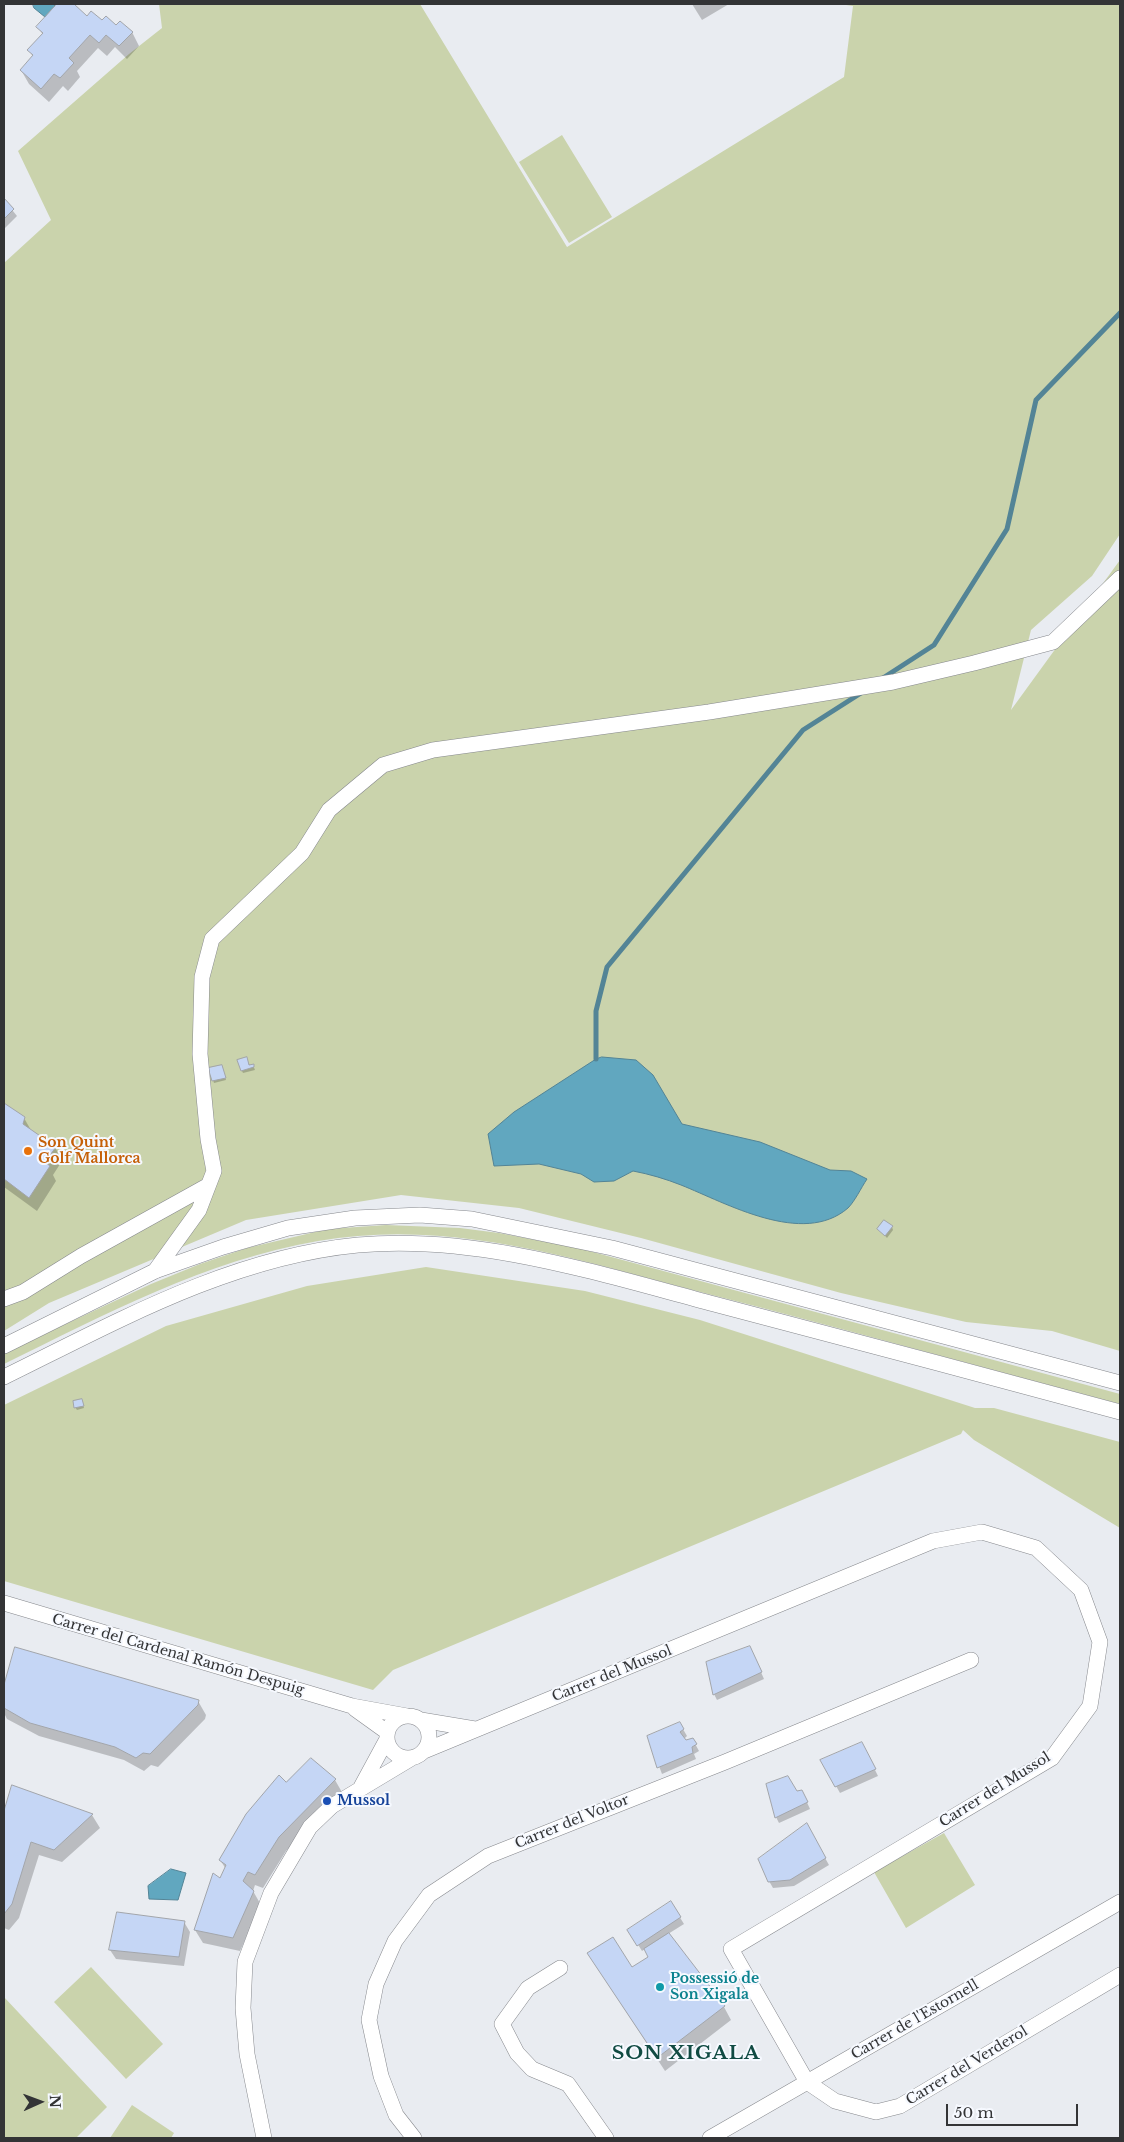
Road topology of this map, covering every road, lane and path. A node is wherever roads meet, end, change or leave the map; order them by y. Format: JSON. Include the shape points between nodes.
{"nodes":[{"id":1,"x":1120,"y":578,"type":"edge"},
{"id":2,"x":207,"y":1186,"type":"junction"},
{"id":3,"x":155,"y":1271,"type":"junction"},
{"id":4,"x":4,"y":1299,"type":"edge"},
{"id":5,"x":4,"y":1346,"type":"edge"},
{"id":6,"x":4,"y":1377,"type":"edge"},
{"id":7,"x":1120,"y":1383,"type":"edge"},
{"id":8,"x":1120,"y":1412,"type":"edge"},
{"id":9,"x":4,"y":1604,"type":"edge"},
{"id":10,"x":971,"y":1660,"type":"dead end"},
{"id":11,"x":352,"y":1706,"type":"junction"},
{"id":12,"x":414,"y":1718,"type":"junction"},
{"id":13,"x":475,"y":1729,"type":"junction"},
{"id":14,"x":387,"y":1736,"type":"junction"},
{"id":15,"x":418,"y":1755,"type":"junction"},
{"id":16,"x":360,"y":1788,"type":"junction"},
{"id":17,"x":1120,"y":1902,"type":"edge"},
{"id":18,"x":560,"y":1968,"type":"dead end"},
{"id":19,"x":1120,"y":1975,"type":"edge"},
{"id":20,"x":807,"y":2082,"type":"junction"},
{"id":21,"x":264,"y":2138,"type":"edge"},
{"id":22,"x":414,"y":2138,"type":"edge"},
{"id":23,"x":606,"y":2138,"type":"edge"},
{"id":24,"x":710,"y":2138,"type":"edge"}],
"edges":[{"from":1,"to":2,"type":"street","via":[[1053,642],[974,663],[893,682],[710,712],[433,750],[383,764],[329,810],[302,853],[212,939],[202,977],[200,1054],[214,1171]]},
{"from":2,"to":3,"type":"street","via":[[199,1210]]},
{"from":2,"to":4,"type":"street","via":[[23,1292]]},
{"from":3,"to":5,"type":"street"},
{"from":3,"to":7,"type":"street","via":[[288,1228],[355,1218],[420,1215],[472,1219],[612,1248]]},
{"from":6,"to":8,"type":"street","via":[[124,1318],[229,1275],[294,1256],[348,1247],[421,1243],[510,1254],[608,1276]]},
{"from":9,"to":11,"type":"street","name":"Carrer del Cardenal Ramón Despuig"},
{"from":10,"to":22,"type":"street","name":"Carrer del Voltor","via":[[488,1856],[429,1895],[395,1941],[376,1984],[369,2020],[381,2076],[396,2115]]},
{"from":11,"to":12,"type":"street","name":"Carrer del Cardenal Ramón Despuig"},
{"from":11,"to":14,"type":"street","name":"Carrer del Cardenal Ramón Despuig"},
{"from":12,"to":13,"type":"street"},
{"from":12,"to":14,"type":"street","via":[[394,1720]]},
{"from":12,"to":15,"type":"street","via":[[428,1731],[428,1745]]},
{"from":13,"to":15,"type":"street","name":"Carrer del Mussol"},
{"from":13,"to":20,"type":"street","name":"Carrer del Mussol","via":[[933,1541],[982,1532],[1036,1548],[1081,1590],[1100,1642],[1090,1706],[1052,1758],[731,1949]]},
{"from":14,"to":15,"type":"street","via":[[392,1752],[405,1758]]},
{"from":14,"to":16,"type":"street","name":"Carrer del Mussol"},
{"from":15,"to":16,"type":"street","name":"Carrer del Mussol"},
{"from":16,"to":21,"type":"street","name":"Carrer del Mussol","via":[[332,1806],[310,1827],[271,1893],[245,1962],[243,2008],[247,2054]]},
{"from":17,"to":20,"type":"street","name":"Carrer de l'Estornell"},
{"from":18,"to":23,"type":"street","via":[[528,1988],[502,2024],[517,2053],[532,2069],[568,2084]]},
{"from":19,"to":20,"type":"street","name":"Carrer del Verderol","via":[[900,2106],[876,2112],[835,2101]]},
{"from":20,"to":24,"type":"street","name":"Carrer de l'Estornell"}]}
